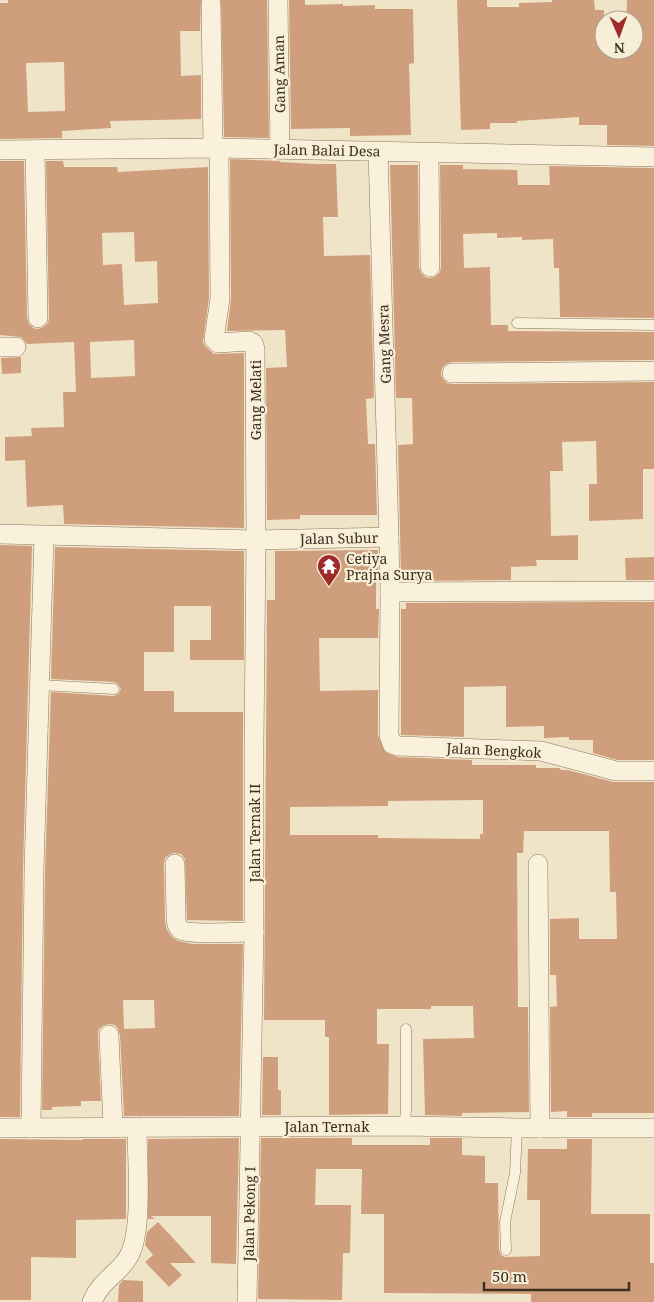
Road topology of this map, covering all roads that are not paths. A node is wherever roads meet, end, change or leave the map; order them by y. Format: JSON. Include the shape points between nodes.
{"nodes":[{"id":1,"x":278,"y":0,"type":"edge"},
{"id":2,"x":211,"y":4,"type":"dead end"},
{"id":3,"x":216,"y":148,"type":"junction"},
{"id":4,"x":280,"y":149,"type":"junction"},
{"id":5,"x":0,"y":150,"type":"edge"},
{"id":6,"x":35,"y":150,"type":"junction"},
{"id":7,"x":378,"y":150,"type":"junction"},
{"id":8,"x":429,"y":153,"type":"junction"},
{"id":9,"x":654,"y":157,"type":"edge"},
{"id":10,"x":430,"y":267,"type":"dead end"},
{"id":11,"x":38,"y":318,"type":"dead end"},
{"id":12,"x":518,"y":323,"type":"dead end"},
{"id":13,"x":654,"y":326,"type":"edge"},
{"id":14,"x":654,"y":371,"type":"edge"},
{"id":15,"x":452,"y":372,"type":"dead end"},
{"id":16,"x":0,"y":534,"type":"edge"},
{"id":17,"x":44,"y":536,"type":"junction"},
{"id":18,"x":389,"y":537,"type":"junction"},
{"id":19,"x":256,"y":540,"type":"junction"},
{"id":20,"x":654,"y":591,"type":"edge"},
{"id":21,"x":390,"y":592,"type":"junction"},
{"id":22,"x":40,"y":685,"type":"junction"},
{"id":23,"x":114,"y":689,"type":"dead end"},
{"id":24,"x":392,"y":744,"type":"joint"},
{"id":25,"x":654,"y":771,"type":"edge"},
{"id":26,"x":175,"y":864,"type":"dead end"},
{"id":27,"x":538,"y":864,"type":"dead end"},
{"id":28,"x":254,"y":932,"type":"junction"},
{"id":29,"x":406,"y":1029,"type":"dead end"},
{"id":30,"x":109,"y":1035,"type":"dead end"},
{"id":31,"x":137,"y":1126,"type":"junction"},
{"id":32,"x":404,"y":1126,"type":"junction"},
{"id":33,"x":113,"y":1127,"type":"junction"},
{"id":34,"x":250,"y":1127,"type":"junction"},
{"id":35,"x":0,"y":1128,"type":"edge"},
{"id":36,"x":31,"y":1128,"type":"junction"},
{"id":37,"x":516,"y":1128,"type":"junction"},
{"id":38,"x":540,"y":1128,"type":"junction"},
{"id":39,"x":654,"y":1128,"type":"edge"},
{"id":40,"x":506,"y":1250,"type":"dead end"},
{"id":41,"x":92,"y":1302,"type":"edge"},
{"id":42,"x":247,"y":1302,"type":"edge"}],
"edges":[{"from":1,"to":4,"type":"street","name":"Gang Aman"},
{"from":2,"to":3,"type":"street"},
{"from":3,"to":4,"type":"street","name":"Jalan Balai Desa"},
{"from":3,"to":6,"type":"street","name":"Jalan Balai Desa"},
{"from":3,"to":19,"type":"street","name":"Gang Melati","via":[[220,299],[214,339],[218,343],[249,341],[255,349]]},
{"from":4,"to":7,"type":"street","name":"Jalan Balai Desa"},
{"from":5,"to":6,"type":"street","name":"Jalan Balai Desa"},
{"from":6,"to":11,"type":"street"},
{"from":7,"to":8,"type":"street","name":"Jalan Balai Desa"},
{"from":7,"to":18,"type":"street","name":"Gang Mesra"},
{"from":8,"to":9,"type":"street","name":"Jalan Balai Desa"},
{"from":8,"to":10,"type":"street"},
{"from":12,"to":13,"type":"lane"},
{"from":14,"to":15,"type":"street"},
{"from":16,"to":17,"type":"street","name":"Jalan Subur"},
{"from":17,"to":19,"type":"street","name":"Jalan Subur"},
{"from":17,"to":22,"type":"street"},
{"from":18,"to":19,"type":"street","name":"Jalan Subur"},
{"from":18,"to":21,"type":"street","name":"Jalan Subur"},
{"from":19,"to":28,"type":"street","name":"Jalan Ternak II"},
{"from":20,"to":21,"type":"street"},
{"from":21,"to":24,"type":"street","name":"Jalan Subur","via":[[389,735]]},
{"from":22,"to":23,"type":"lane"},
{"from":22,"to":36,"type":"street"},
{"from":24,"to":25,"type":"street","name":"Jalan Bengkok","via":[[541,751],[616,771]]},
{"from":26,"to":28,"type":"street","via":[[176,923],[179,928],[190,932]]},
{"from":27,"to":38,"type":"street"},
{"from":28,"to":34,"type":"street","name":"Jalan Ternak II"},
{"from":29,"to":32,"type":"lane"},
{"from":30,"to":33,"type":"street"},
{"from":31,"to":33,"type":"street","name":"Jalan Ternak"},
{"from":31,"to":34,"type":"street","name":"Jalan Ternak"},
{"from":31,"to":41,"type":"street","via":[[136,1236],[130,1254],[101,1285]]},
{"from":32,"to":34,"type":"street","name":"Jalan Ternak"},
{"from":32,"to":37,"type":"street","name":"Jalan Ternak"},
{"from":33,"to":36,"type":"street","name":"Jalan Ternak"},
{"from":34,"to":42,"type":"street","name":"Jalan Pekong I"},
{"from":35,"to":36,"type":"street","name":"Jalan Ternak"},
{"from":37,"to":38,"type":"street","name":"Jalan Ternak"},
{"from":37,"to":40,"type":"lane","via":[[514,1174],[505,1222]]},
{"from":38,"to":39,"type":"street","name":"Jalan Ternak"}]}
